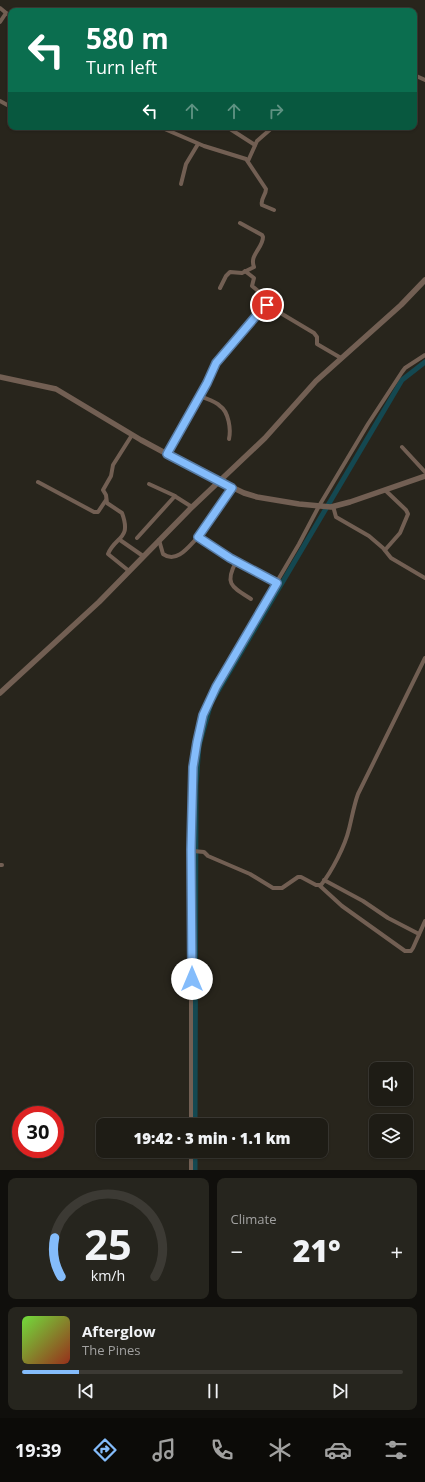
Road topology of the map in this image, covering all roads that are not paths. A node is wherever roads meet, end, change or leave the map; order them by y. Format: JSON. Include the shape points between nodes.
{"nodes":[{"id":1,"x":0,"y":8,"type":"edge"},
{"id":2,"x":6,"y":13,"type":"joint"},
{"id":3,"x":0,"y":22,"type":"edge"},
{"id":4,"x":167,"y":130,"type":"edge"},
{"id":5,"x":232,"y":130,"type":"edge"},
{"id":6,"x":269,"y":130,"type":"edge"},
{"id":7,"x":198,"y":144,"type":"junction"},
{"id":8,"x":255,"y":145,"type":"junction"},
{"id":9,"x":248,"y":161,"type":"junction"},
{"id":10,"x":181,"y":184,"type":"dead end"},
{"id":11,"x":274,"y":210,"type":"dead end"},
{"id":12,"x":240,"y":223,"type":"dead end"},
{"id":13,"x":245,"y":271,"type":"junction"},
{"id":14,"x":425,"y":280,"type":"edge"},
{"id":15,"x":220,"y":288,"type":"dead end"},
{"id":16,"x":267,"y":305,"type":"junction"},
{"id":17,"x":425,"y":355,"type":"edge"},
{"id":18,"x":341,"y":358,"type":"junction"},
{"id":19,"x":0,"y":377,"type":"edge"},
{"id":20,"x":200,"y":396,"type":"junction"},
{"id":21,"x":132,"y":435,"type":"junction"},
{"id":22,"x":229,"y":439,"type":"dead end"},
{"id":23,"x":402,"y":447,"type":"dead end"},
{"id":24,"x":167,"y":454,"type":"junction"},
{"id":25,"x":425,"y":472,"type":"edge"},
{"id":26,"x":425,"y":476,"type":"edge"},
{"id":27,"x":38,"y":482,"type":"dead end"},
{"id":28,"x":219,"y":482,"type":"junction"},
{"id":29,"x":149,"y":484,"type":"dead end"},
{"id":30,"x":232,"y":488,"type":"junction"},
{"id":31,"x":385,"y":490,"type":"junction"},
{"id":32,"x":175,"y":496,"type":"junction"},
{"id":33,"x":106,"y":500,"type":"junction"},
{"id":34,"x":321,"y":506,"type":"junction"},
{"id":35,"x":332,"y":506,"type":"junction"},
{"id":36,"x":192,"y":507,"type":"junction"},
{"id":37,"x":198,"y":537,"type":"junction"},
{"id":38,"x":138,"y":538,"type":"dead end"},
{"id":39,"x":120,"y":540,"type":"junction"},
{"id":40,"x":159,"y":540,"type":"junction"},
{"id":41,"x":385,"y":550,"type":"junction"},
{"id":42,"x":143,"y":556,"type":"junction"},
{"id":43,"x":236,"y":562,"type":"junction"},
{"id":44,"x":129,"y":571,"type":"junction"},
{"id":45,"x":425,"y":578,"type":"edge"},
{"id":46,"x":277,"y":583,"type":"junction"},
{"id":47,"x":252,"y":599,"type":"dead end"},
{"id":48,"x":425,"y":658,"type":"edge"},
{"id":49,"x":0,"y":693,"type":"edge"},
{"id":50,"x":192,"y":850,"type":"junction"},
{"id":51,"x":324,"y":880,"type":"junction"},
{"id":52,"x":319,"y":885,"type":"junction"},
{"id":53,"x":425,"y":921,"type":"edge"},
{"id":54,"x":419,"y":934,"type":"junction"},
{"id":55,"x":191,"y":1118,"type":"edge"},
{"id":56,"x":191,"y":1158,"type":"edge"},
{"id":57,"x":191,"y":1170,"type":"edge"}],
"edges":[{"from":1,"to":2,"type":"street"},
{"from":2,"to":3,"type":"street"},
{"from":4,"to":7,"type":"street"},
{"from":5,"to":8,"type":"street"},
{"from":6,"to":8,"type":"street"},
{"from":7,"to":9,"type":"street","via":[[243,157]]},
{"from":7,"to":10,"type":"street","via":[[186,164]]},
{"from":8,"to":9,"type":"street"},
{"from":9,"to":11,"type":"street","via":[[266,189],[262,205]]},
{"from":12,"to":13,"type":"street","via":[[262,235],[263,239],[253,260],[254,267]]},
{"from":13,"to":15,"type":"street","via":[[230,272]]},
{"from":13,"to":16,"type":"street","via":[[254,278],[252,286],[263,294]]},
{"from":14,"to":18,"type":"street","via":[[402,305]]},
{"from":16,"to":18,"type":"street","via":[[314,333],[317,344]]},
{"from":16,"to":20,"type":"street","via":[[220,357]]},
{"from":17,"to":34,"type":"street","via":[[399,375]]},
{"from":18,"to":28,"type":"street","via":[[316,380],[265,438]]},
{"from":19,"to":21,"type":"street","via":[[56,389]]},
{"from":20,"to":22,"type":"street","via":[[220,405],[225,411],[230,430]]},
{"from":20,"to":24,"type":"street"},
{"from":21,"to":24,"type":"street"},
{"from":21,"to":33,"type":"street","via":[[103,489]]},
{"from":23,"to":25,"type":"street"},
{"from":24,"to":28,"type":"street"},
{"from":26,"to":31,"type":"street"},
{"from":27,"to":33,"type":"street","via":[[94,512],[98,512]]},
{"from":28,"to":30,"type":"street"},
{"from":28,"to":36,"type":"street"},
{"from":29,"to":32,"type":"street"},
{"from":30,"to":34,"type":"street","via":[[270,500]]},
{"from":30,"to":37,"type":"street"},
{"from":31,"to":35,"type":"street"},
{"from":31,"to":41,"type":"street","via":[[408,514],[400,534]]},
{"from":32,"to":36,"type":"street"},
{"from":32,"to":38,"type":"street"},
{"from":33,"to":39,"type":"street","via":[[124,516],[126,528]]},
{"from":34,"to":35,"type":"street"},
{"from":34,"to":46,"type":"street"},
{"from":35,"to":41,"type":"street","via":[[336,516],[369,536]]},
{"from":36,"to":40,"type":"street"},
{"from":37,"to":40,"type":"street","via":[[178,556],[172,557],[163,554]]},
{"from":37,"to":43,"type":"street"},
{"from":39,"to":42,"type":"street"},
{"from":39,"to":44,"type":"street","via":[[108,554]]},
{"from":40,"to":42,"type":"street"},
{"from":41,"to":45,"type":"street","via":[[391,558]]},
{"from":42,"to":44,"type":"street"},
{"from":43,"to":46,"type":"street"},
{"from":43,"to":47,"type":"street","via":[[230,573],[231,583]]},
{"from":44,"to":49,"type":"street"},
{"from":46,"to":50,"type":"street","via":[[216,687],[203,715],[193,767]]},
{"from":48,"to":51,"type":"street","via":[[358,794],[341,851]]},
{"from":50,"to":52,"type":"street","via":[[204,852],[273,888],[282,888],[301,877]]},
{"from":50,"to":55,"type":"street"},
{"from":51,"to":52,"type":"street"},
{"from":51,"to":54,"type":"street"},
{"from":52,"to":54,"type":"street","via":[[342,906],[405,951],[411,951]]},
{"from":53,"to":54,"type":"street"},
{"from":56,"to":57,"type":"street"}]}
